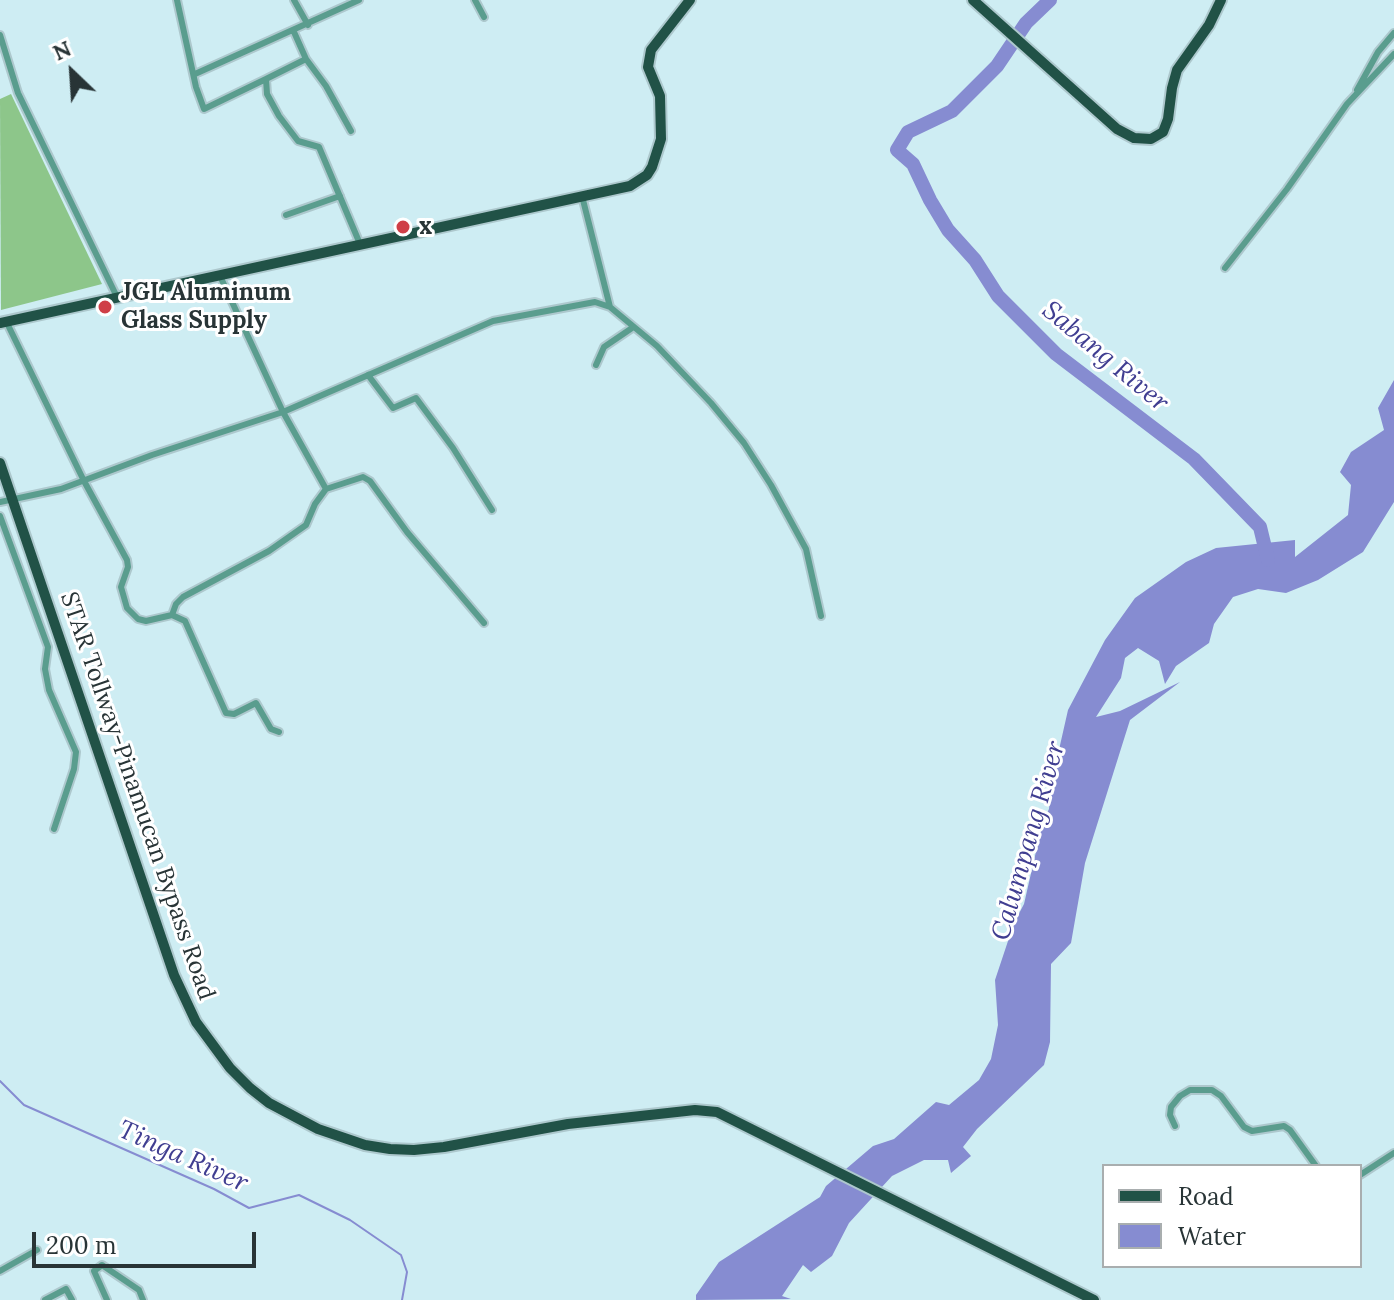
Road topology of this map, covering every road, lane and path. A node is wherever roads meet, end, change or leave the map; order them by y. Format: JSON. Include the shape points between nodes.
{"nodes":[{"id":1,"x":177,"y":0,"type":"edge"},
{"id":2,"x":294,"y":0,"type":"edge"},
{"id":3,"x":359,"y":0,"type":"edge"},
{"id":4,"x":475,"y":0,"type":"edge"},
{"id":5,"x":690,"y":0,"type":"edge"},
{"id":6,"x":973,"y":0,"type":"edge"},
{"id":7,"x":1221,"y":0,"type":"edge"},
{"id":8,"x":484,"y":17,"type":"dead end"},
{"id":9,"x":308,"y":25,"type":"junction"},
{"id":10,"x":294,"y":32,"type":"junction"},
{"id":11,"x":1394,"y":33,"type":"edge"},
{"id":12,"x":0,"y":35,"type":"edge"},
{"id":13,"x":1394,"y":54,"type":"edge"},
{"id":14,"x":306,"y":59,"type":"junction"},
{"id":15,"x":195,"y":74,"type":"junction"},
{"id":16,"x":266,"y":79,"type":"junction"},
{"id":17,"x":1354,"y":96,"type":"junction"},
{"id":18,"x":351,"y":131,"type":"dead end"},
{"id":19,"x":340,"y":196,"type":"junction"},
{"id":20,"x":582,"y":196,"type":"junction"},
{"id":21,"x":286,"y":215,"type":"dead end"},
{"id":22,"x":360,"y":244,"type":"junction"},
{"id":23,"x":1225,"y":268,"type":"dead end"},
{"id":24,"x":219,"y":274,"type":"junction"},
{"id":25,"x":117,"y":297,"type":"junction"},
{"id":26,"x":610,"y":307,"type":"junction"},
{"id":27,"x":3,"y":322,"type":"edge"},
{"id":28,"x":632,"y":328,"type":"junction"},
{"id":29,"x":596,"y":365,"type":"dead end"},
{"id":30,"x":368,"y":375,"type":"junction"},
{"id":31,"x":283,"y":412,"type":"junction"},
{"id":32,"x":0,"y":463,"type":"edge"},
{"id":33,"x":84,"y":481,"type":"junction"},
{"id":34,"x":326,"y":489,"type":"junction"},
{"id":35,"x":13,"y":500,"type":"junction"},
{"id":36,"x":0,"y":502,"type":"edge"},
{"id":37,"x":492,"y":510,"type":"dead end"},
{"id":38,"x":0,"y":516,"type":"edge"},
{"id":39,"x":172,"y":615,"type":"junction"},
{"id":40,"x":821,"y":616,"type":"dead end"},
{"id":41,"x":484,"y":623,"type":"dead end"},
{"id":42,"x":279,"y":732,"type":"dead end"},
{"id":43,"x":54,"y":829,"type":"dead end"},
{"id":44,"x":1175,"y":1126,"type":"dead end"},
{"id":45,"x":1394,"y":1153,"type":"edge"},
{"id":46,"x":1315,"y":1164,"type":"edge"},
{"id":47,"x":1362,"y":1174,"type":"edge"},
{"id":48,"x":37,"y":1250,"type":"dead end"},
{"id":49,"x":0,"y":1271,"type":"edge"},
{"id":50,"x":45,"y":1300,"type":"edge"},
{"id":51,"x":72,"y":1300,"type":"edge"},
{"id":52,"x":107,"y":1300,"type":"edge"},
{"id":53,"x":143,"y":1300,"type":"edge"},
{"id":54,"x":1094,"y":1300,"type":"edge"}],
"edges":[{"from":1,"to":15,"type":"street"},
{"from":2,"to":9,"type":"street"},
{"from":3,"to":9,"type":"street"},
{"from":4,"to":8,"type":"street"},
{"from":5,"to":20,"type":"main road","via":[[649,58],[661,103],[661,139],[652,167],[630,186]]},
{"from":6,"to":7,"type":"main road","via":[[1117,129],[1151,139],[1163,132],[1168,119],[1177,70]]},
{"from":9,"to":10,"type":"street"},
{"from":10,"to":14,"type":"street"},
{"from":10,"to":15,"type":"street"},
{"from":11,"to":17,"type":"street"},
{"from":12,"to":25,"type":"street","via":[[18,93]]},
{"from":13,"to":17,"type":"street"},
{"from":14,"to":16,"type":"street"},
{"from":14,"to":18,"type":"street"},
{"from":15,"to":16,"type":"street","via":[[204,109]]},
{"from":16,"to":19,"type":"street","via":[[267,94],[279,116],[298,141],[319,147]]},
{"from":17,"to":23,"type":"street"},
{"from":19,"to":21,"type":"street"},
{"from":19,"to":22,"type":"street"},
{"from":20,"to":22,"type":"main road"},
{"from":20,"to":26,"type":"street"},
{"from":22,"to":24,"type":"main road"},
{"from":24,"to":25,"type":"main road"},
{"from":24,"to":31,"type":"street"},
{"from":25,"to":27,"type":"main road"},
{"from":26,"to":28,"type":"street"},
{"from":26,"to":30,"type":"street","via":[[595,302],[493,321]]},
{"from":27,"to":33,"type":"street"},
{"from":28,"to":29,"type":"street","via":[[604,347]]},
{"from":28,"to":40,"type":"street","via":[[657,346],[721,414],[771,485],[806,549]]},
{"from":30,"to":31,"type":"street"},
{"from":30,"to":37,"type":"street","via":[[393,408],[416,398]]},
{"from":31,"to":33,"type":"street"},
{"from":31,"to":34,"type":"street"},
{"from":32,"to":35,"type":"main road","name":"STAR Tollway-Pinamucan Bypass Road"},
{"from":33,"to":35,"type":"street"},
{"from":33,"to":39,"type":"street","via":[[127,560],[121,587],[131,616],[146,621]]},
{"from":34,"to":39,"type":"street","via":[[306,525],[183,597]]},
{"from":34,"to":41,"type":"street","via":[[363,477],[370,481]]},
{"from":35,"to":36,"type":"street"},
{"from":35,"to":54,"type":"main road","name":"STAR Tollway-Pinamucan Bypass Road","via":[[174,975],[196,1022],[230,1068],[269,1103],[340,1138],[414,1150],[568,1124],[717,1112]]},
{"from":38,"to":43,"type":"street","via":[[48,647],[49,690],[76,752]]},
{"from":39,"to":42,"type":"street","via":[[188,625],[226,713],[256,703],[271,729]]},
{"from":44,"to":46,"type":"street","via":[[1171,1107],[1180,1096],[1190,1090],[1212,1090],[1244,1127],[1290,1130]]},
{"from":45,"to":47,"type":"street"},
{"from":48,"to":49,"type":"street"},
{"from":50,"to":51,"type":"street","via":[[66,1289]]},
{"from":52,"to":53,"type":"street","via":[[94,1271],[102,1265],[139,1290]]}]}
